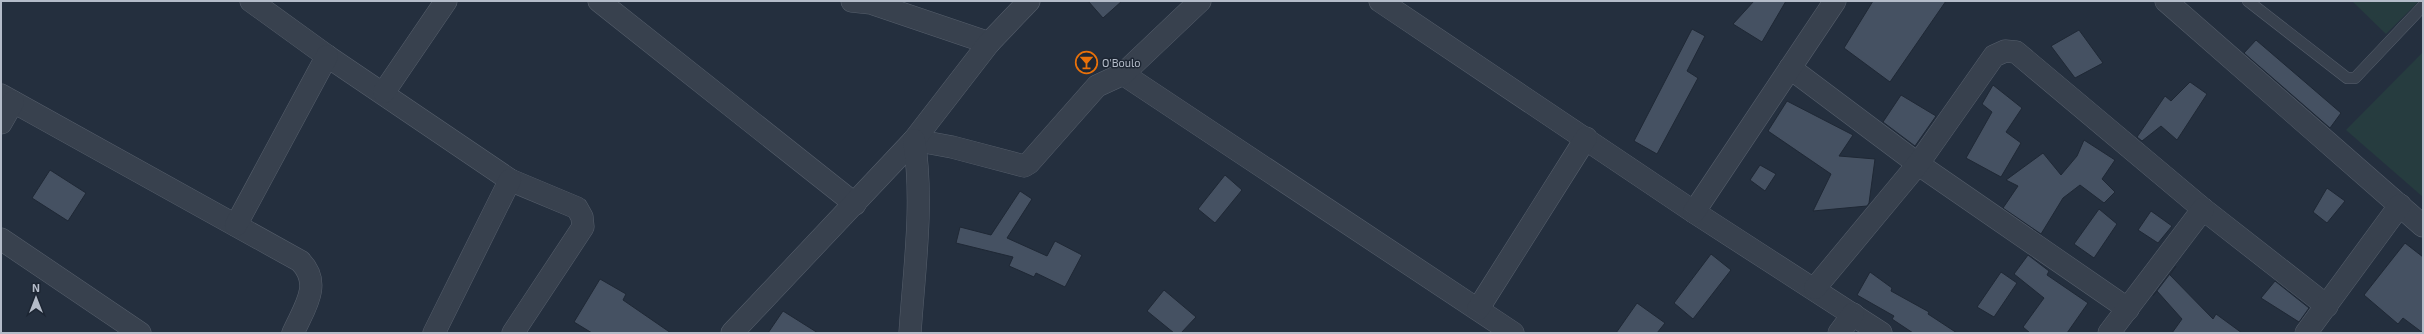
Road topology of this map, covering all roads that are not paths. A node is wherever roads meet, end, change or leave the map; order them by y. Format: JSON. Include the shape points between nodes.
{"nodes":[{"id":1,"x":251,"y":1,"type":"edge"},
{"id":2,"x":446,"y":1,"type":"edge"},
{"id":3,"x":599,"y":1,"type":"edge"},
{"id":4,"x":1029,"y":1,"type":"edge"},
{"id":5,"x":1200,"y":1,"type":"edge"},
{"id":6,"x":1380,"y":1,"type":"edge"},
{"id":7,"x":1835,"y":1,"type":"edge"},
{"id":8,"x":2166,"y":1,"type":"edge"},
{"id":9,"x":2248,"y":1,"type":"edge"},
{"id":10,"x":865,"y":2,"type":"edge"},
{"id":11,"x":2423,"y":6,"type":"edge"},
{"id":12,"x":989,"y":43,"type":"junction"},
{"id":13,"x":327,"y":56,"type":"junction"},
{"id":14,"x":1790,"y":68,"type":"junction"},
{"id":15,"x":1123,"y":74,"type":"junction"},
{"id":16,"x":384,"y":92,"type":"junction"},
{"id":17,"x":7,"y":99,"type":"edge"},
{"id":18,"x":1,"y":123,"type":"edge"},
{"id":19,"x":1586,"y":138,"type":"junction"},
{"id":20,"x":914,"y":140,"type":"junction"},
{"id":21,"x":1918,"y":164,"type":"junction"},
{"id":22,"x":510,"y":180,"type":"junction"},
{"id":23,"x":855,"y":204,"type":"junction"},
{"id":24,"x":2400,"y":205,"type":"junction"},
{"id":25,"x":2203,"y":209,"type":"junction"},
{"id":26,"x":1694,"y":212,"type":"junction"},
{"id":27,"x":236,"y":225,"type":"junction"},
{"id":28,"x":2423,"y":226,"type":"edge"},
{"id":29,"x":1,"y":240,"type":"edge"},
{"id":30,"x":1815,"y":288,"type":"junction"},
{"id":31,"x":2327,"y":306,"type":"junction"},
{"id":32,"x":1478,"y":309,"type":"junction"},
{"id":33,"x":2128,"y":309,"type":"junction"},
{"id":34,"x":1853,"y":314,"type":"junction"},
{"id":35,"x":2308,"y":332,"type":"edge"},
{"id":36,"x":140,"y":333,"type":"edge"},
{"id":37,"x":293,"y":333,"type":"edge"},
{"id":38,"x":434,"y":333,"type":"edge"},
{"id":39,"x":513,"y":333,"type":"edge"},
{"id":40,"x":732,"y":333,"type":"edge"},
{"id":41,"x":910,"y":333,"type":"edge"},
{"id":42,"x":1513,"y":333,"type":"edge"},
{"id":43,"x":1839,"y":333,"type":"edge"},
{"id":44,"x":1881,"y":333,"type":"edge"},
{"id":45,"x":2109,"y":333,"type":"edge"}],
"edges":[{"from":1,"to":13,"type":"street"},
{"from":2,"to":16,"type":"street"},
{"from":3,"to":23,"type":"street"},
{"from":4,"to":12,"type":"street"},
{"from":5,"to":15,"type":"street"},
{"from":6,"to":19,"type":"street"},
{"from":7,"to":14,"type":"street"},
{"from":8,"to":24,"type":"street"},
{"from":9,"to":11,"type":"lane","via":[[2347,78],[2355,78]]},
{"from":10,"to":12,"type":"street"},
{"from":12,"to":20,"type":"street"},
{"from":13,"to":16,"type":"street"},
{"from":13,"to":27,"type":"street"},
{"from":14,"to":21,"type":"street"},
{"from":14,"to":26,"type":"street"},
{"from":15,"to":20,"type":"street","via":[[1097,86],[1024,166]]},
{"from":15,"to":32,"type":"street"},
{"from":16,"to":22,"type":"street"},
{"from":17,"to":18,"type":"street"},
{"from":17,"to":27,"type":"street"},
{"from":19,"to":26,"type":"street"},
{"from":19,"to":32,"type":"street"},
{"from":20,"to":23,"type":"street"},
{"from":20,"to":41,"type":"street","via":[[917,157],[917,214]]},
{"from":21,"to":25,"type":"street","via":[[1994,56],[2005,51],[2016,52]]},
{"from":21,"to":30,"type":"street"},
{"from":21,"to":33,"type":"street"},
{"from":22,"to":38,"type":"street"},
{"from":22,"to":39,"type":"street","via":[[577,208],[582,217],[583,227]]},
{"from":23,"to":40,"type":"street"},
{"from":24,"to":28,"type":"street"},
{"from":24,"to":31,"type":"street"},
{"from":25,"to":31,"type":"street"},
{"from":25,"to":33,"type":"street"},
{"from":26,"to":30,"type":"street"},
{"from":27,"to":37,"type":"street","via":[[300,261],[312,277],[311,291]]},
{"from":29,"to":36,"type":"street"},
{"from":30,"to":34,"type":"street"},
{"from":31,"to":35,"type":"street"},
{"from":32,"to":42,"type":"street"},
{"from":33,"to":45,"type":"street"},
{"from":34,"to":43,"type":"street"},
{"from":34,"to":44,"type":"street"}]}
